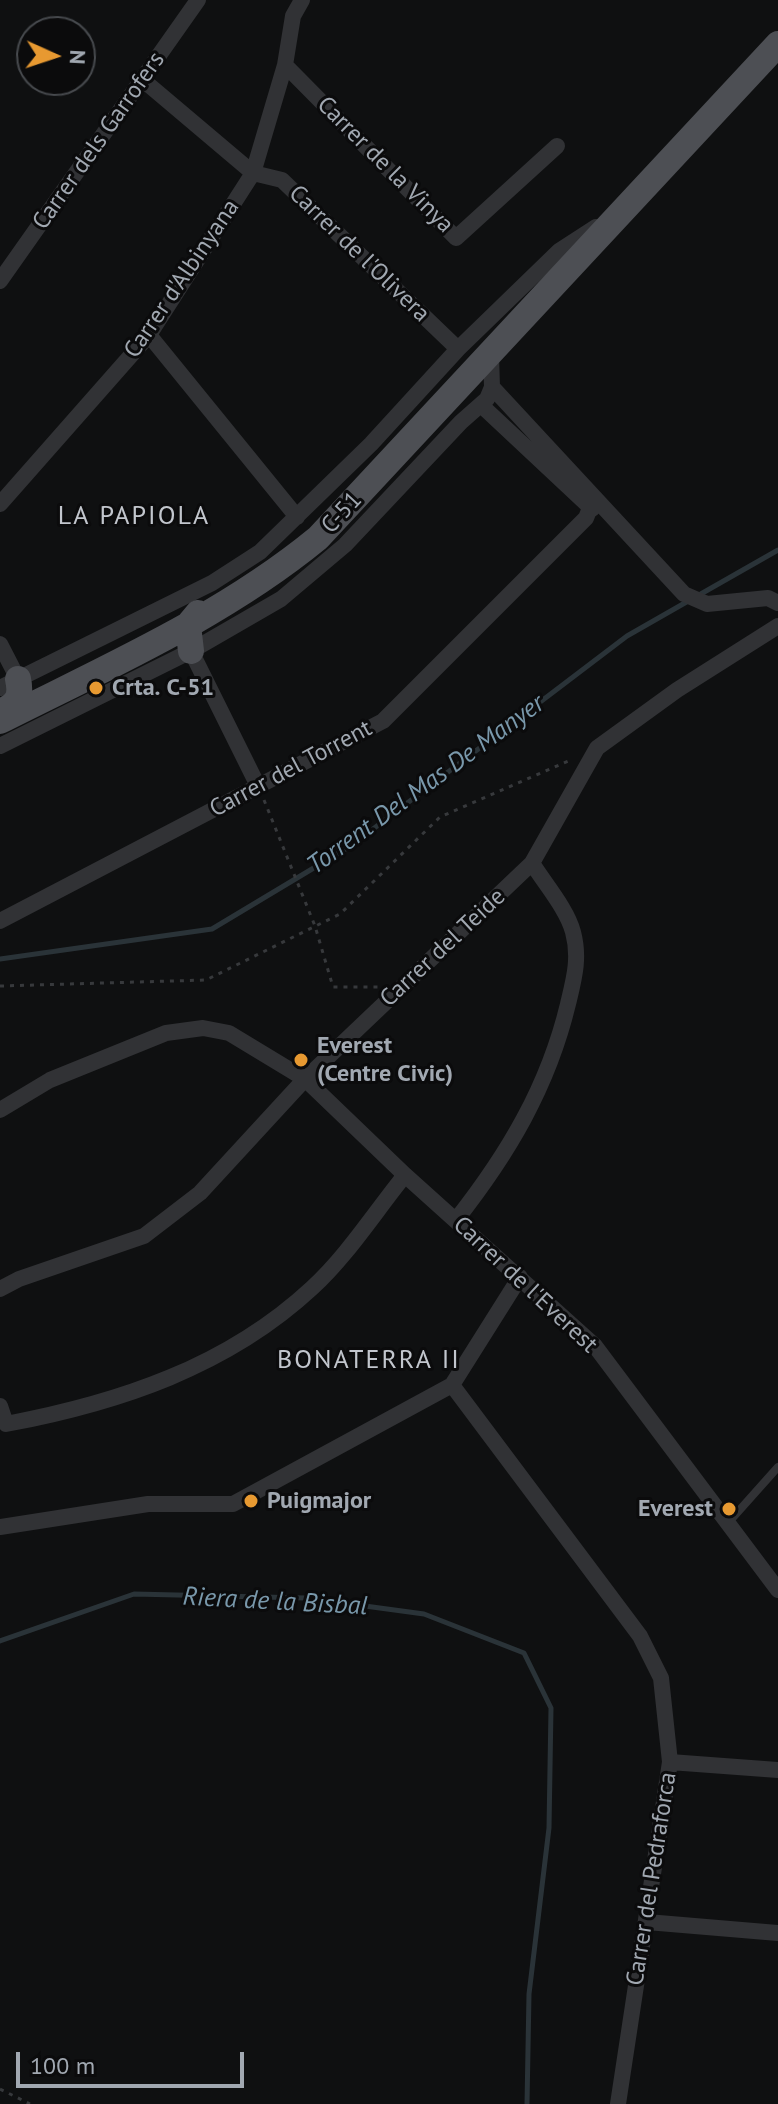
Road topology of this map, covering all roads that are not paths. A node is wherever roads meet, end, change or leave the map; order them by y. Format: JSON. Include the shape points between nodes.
{"nodes":[{"id":1,"x":198,"y":0,"type":"edge"},
{"id":2,"x":302,"y":0,"type":"edge"},
{"id":3,"x":778,"y":44,"type":"edge"},
{"id":4,"x":285,"y":65,"type":"junction"},
{"id":5,"x":143,"y":80,"type":"junction"},
{"id":6,"x":557,"y":146,"type":"dead end"},
{"id":7,"x":253,"y":173,"type":"junction"},
{"id":8,"x":615,"y":216,"type":"junction"},
{"id":9,"x":0,"y":281,"type":"edge"},
{"id":10,"x":149,"y":335,"type":"junction"},
{"id":11,"x":458,"y":349,"type":"junction"},
{"id":12,"x":480,"y":384,"type":"junction"},
{"id":13,"x":481,"y":405,"type":"junction"},
{"id":14,"x":461,"y":422,"type":"junction"},
{"id":15,"x":404,"y":438,"type":"junction"},
{"id":16,"x":352,"y":484,"type":"junction"},
{"id":17,"x":584,"y":486,"type":"junction"},
{"id":18,"x":325,"y":489,"type":"junction"},
{"id":19,"x":0,"y":504,"type":"edge"},
{"id":20,"x":609,"y":512,"type":"junction"},
{"id":21,"x":588,"y":513,"type":"junction"},
{"id":22,"x":296,"y":528,"type":"junction"},
{"id":23,"x":778,"y":603,"type":"edge"},
{"id":24,"x":188,"y":625,"type":"junction"},
{"id":25,"x":778,"y":626,"type":"edge"},
{"id":26,"x":0,"y":644,"type":"edge"},
{"id":27,"x":191,"y":651,"type":"junction"},
{"id":28,"x":16,"y":693,"type":"edge"},
{"id":29,"x":0,"y":712,"type":"edge"},
{"id":30,"x":0,"y":721,"type":"edge"},
{"id":31,"x":0,"y":746,"type":"edge"},
{"id":32,"x":258,"y":786,"type":"junction"},
{"id":33,"x":532,"y":863,"type":"junction"},
{"id":34,"x":0,"y":921,"type":"edge"},
{"id":35,"x":305,"y":1079,"type":"junction"},
{"id":36,"x":0,"y":1110,"type":"edge"},
{"id":37,"x":405,"y":1175,"type":"junction"},
{"id":38,"x":456,"y":1220,"type":"junction"},
{"id":39,"x":520,"y":1277,"type":"junction"},
{"id":40,"x":0,"y":1289,"type":"edge"},
{"id":41,"x":452,"y":1385,"type":"junction"},
{"id":42,"x":0,"y":1406,"type":"edge"},
{"id":43,"x":778,"y":1467,"type":"edge"},
{"id":44,"x":728,"y":1523,"type":"junction"},
{"id":45,"x":0,"y":1527,"type":"edge"},
{"id":46,"x":778,"y":1590,"type":"edge"},
{"id":47,"x":670,"y":1762,"type":"junction"},
{"id":48,"x":778,"y":1770,"type":"edge"},
{"id":49,"x":647,"y":1922,"type":"junction"},
{"id":50,"x":778,"y":1933,"type":"edge"},
{"id":51,"x":618,"y":2104,"type":"edge"}],
"edges":[{"from":1,"to":5,"type":"street","name":"Carrer dels Garrofers"},
{"from":2,"to":4,"type":"street","name":"Carrer d'Albinyana","via":[[293,16]]},
{"from":3,"to":8,"type":"main road","name":"C-51"},
{"from":4,"to":6,"type":"street","name":"Carrer de la Vinya","via":[[456,238]]},
{"from":4,"to":7,"type":"street","name":"Carrer d'Albinyana"},
{"from":5,"to":7,"type":"street","name":"Carrer de l'Olivera"},
{"from":5,"to":9,"type":"street","name":"Carrer dels Garrofers"},
{"from":7,"to":10,"type":"street","name":"Carrer d'Albinyana"},
{"from":7,"to":11,"type":"street","name":"Carrer de l'Olivera","via":[[282,180]]},
{"from":8,"to":11,"type":"street","via":[[559,251]]},
{"from":8,"to":12,"type":"main road","name":"C-51","via":[[491,355]]},
{"from":8,"to":15,"type":"main road","name":"C-51","via":[[565,259]]},
{"from":10,"to":19,"type":"street","name":"Carrer d'Albinyana"},
{"from":10,"to":22,"type":"street"},
{"from":11,"to":18,"type":"street"},
{"from":12,"to":13,"type":"street"},
{"from":12,"to":15,"type":"main road","name":"C-51","via":[[457,382]]},
{"from":12,"to":17,"type":"street"},
{"from":13,"to":14,"type":"street"},
{"from":13,"to":21,"type":"street"},
{"from":14,"to":15,"type":"street"},
{"from":14,"to":27,"type":"street","via":[[345,545],[281,599]]},
{"from":15,"to":16,"type":"main road","name":"C-51"},
{"from":15,"to":24,"type":"main road","name":"C-51","via":[[318,538],[278,571]]},
{"from":16,"to":18,"type":"street"},
{"from":16,"to":22,"type":"main road","name":"C-51"},
{"from":17,"to":20,"type":"street"},
{"from":17,"to":21,"type":"street"},
{"from":18,"to":22,"type":"street"},
{"from":20,"to":21,"type":"street"},
{"from":20,"to":23,"type":"street","via":[[684,594],[705,603],[768,598]]},
{"from":21,"to":32,"type":"street","name":"Carrer del Torrent","via":[[383,721]]},
{"from":22,"to":24,"type":"main road","via":[[283,559],[203,609]]},
{"from":22,"to":28,"type":"main road","name":"C-51","via":[[225,590]]},
{"from":24,"to":27,"type":"main road"},
{"from":24,"to":28,"type":"main road","name":"C-51","via":[[125,657]]},
{"from":25,"to":33,"type":"street","name":"Carrer del Teide","via":[[597,748]]},
{"from":26,"to":28,"type":"street"},
{"from":27,"to":31,"type":"street"},
{"from":27,"to":32,"type":"street"},
{"from":28,"to":29,"type":"main road","via":[[14,705]]},
{"from":28,"to":30,"type":"main road","name":"C-51"},
{"from":32,"to":34,"type":"street","name":"Carrer del Torrent"},
{"from":33,"to":35,"type":"street","name":"Carrer del Teide"},
{"from":33,"to":38,"type":"street","via":[[573,928],[578,960],[561,1032],[533,1109]]},
{"from":35,"to":36,"type":"street","name":"Carrer de l'Everest","via":[[229,1033],[203,1028],[166,1033],[50,1080]]},
{"from":35,"to":37,"type":"street","name":"Carrer de l'Everest"},
{"from":35,"to":40,"type":"street","name":"Carrer del Teide","via":[[200,1193],[144,1236]]},
{"from":37,"to":38,"type":"street","name":"Carrer de l'Everest"},
{"from":37,"to":42,"type":"street","via":[[314,1286],[260,1333],[175,1378],[70,1412],[6,1424]]},
{"from":38,"to":39,"type":"street","name":"Carrer de l'Everest"},
{"from":39,"to":41,"type":"street"},
{"from":39,"to":44,"type":"street","name":"Carrer de l'Everest","via":[[595,1346]]},
{"from":41,"to":45,"type":"street","via":[[233,1504],[148,1504]]},
{"from":41,"to":47,"type":"street","name":"Carrer del Pedraforca","via":[[640,1636],[661,1678]]},
{"from":43,"to":44,"type":"lane"},
{"from":44,"to":46,"type":"street","name":"Carrer de l'Everest"},
{"from":47,"to":48,"type":"street"},
{"from":47,"to":49,"type":"street","name":"Carrer del Pedraforca"},
{"from":49,"to":50,"type":"street"},
{"from":49,"to":51,"type":"street","name":"Carrer del Pedraforca"}]}
